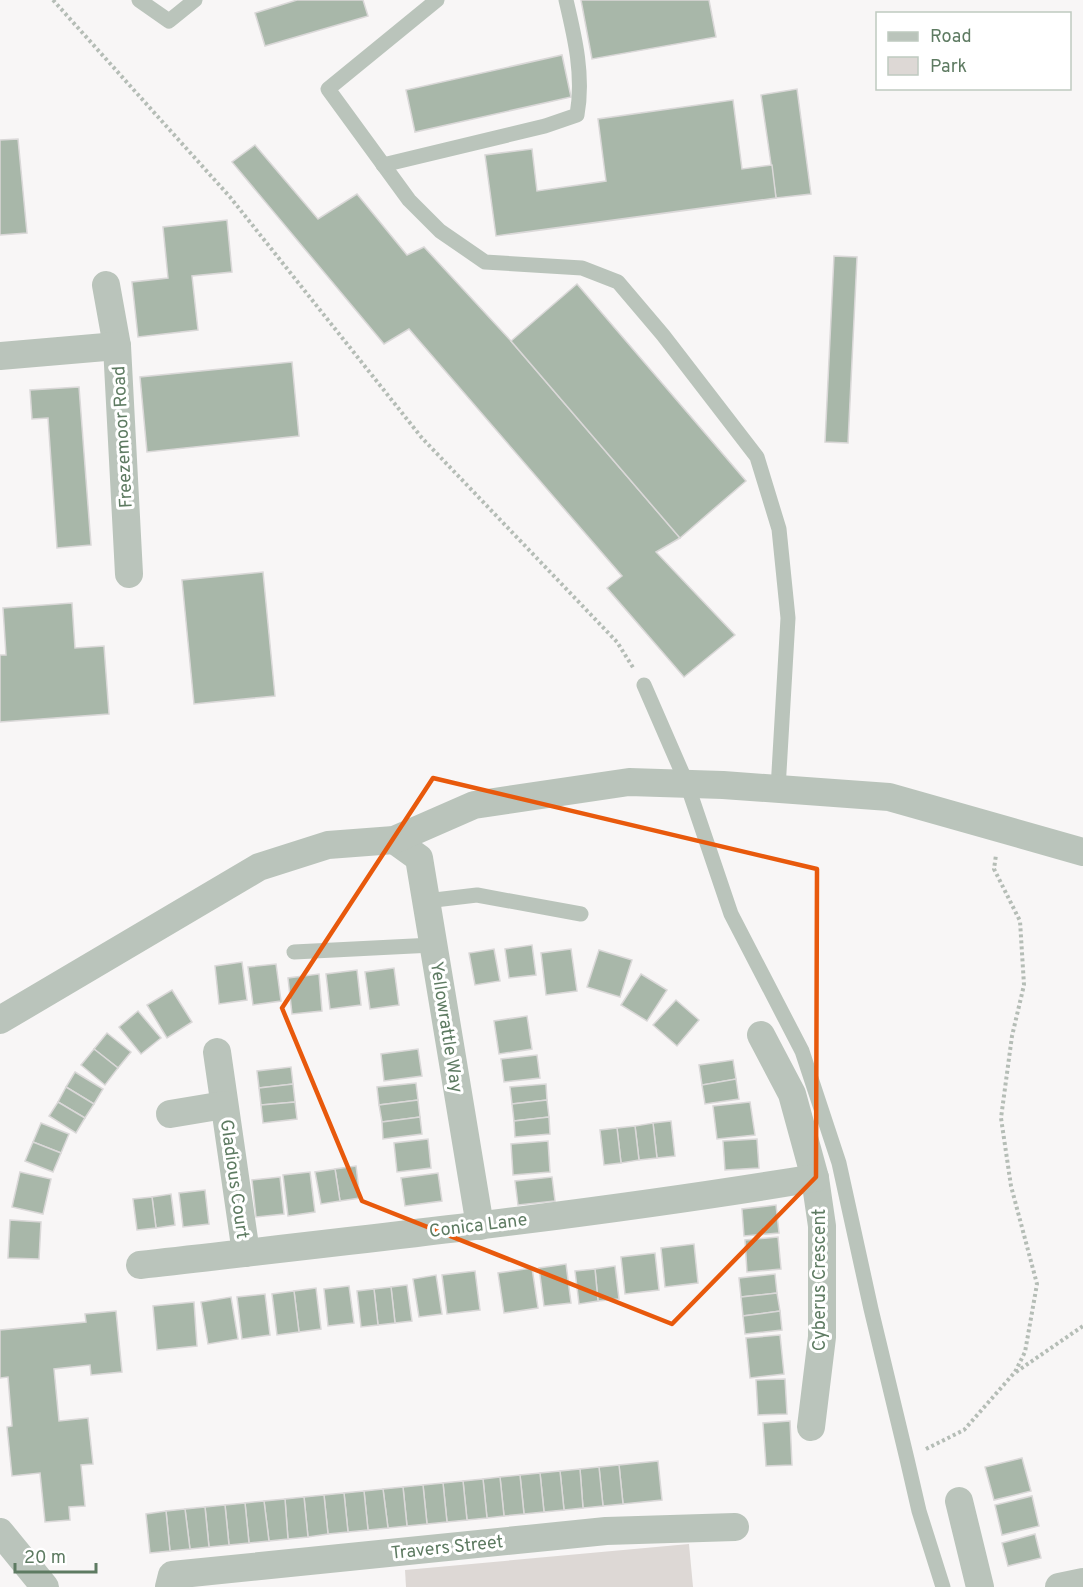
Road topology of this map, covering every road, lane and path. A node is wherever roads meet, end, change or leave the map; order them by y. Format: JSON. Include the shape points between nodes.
{"nodes":[{"id":1,"x":53,"y":0,"type":"edge"},
{"id":2,"x":139,"y":0,"type":"edge"},
{"id":3,"x":195,"y":0,"type":"edge"},
{"id":4,"x":437,"y":0,"type":"edge"},
{"id":5,"x":566,"y":0,"type":"edge"},
{"id":6,"x":383,"y":165,"type":"junction"},
{"id":7,"x":106,"y":285,"type":"dead end"},
{"id":8,"x":117,"y":346,"type":"junction"},
{"id":9,"x":0,"y":356,"type":"edge"},
{"id":10,"x":129,"y":574,"type":"dead end"},
{"id":11,"x":644,"y":685,"type":"joint"},
{"id":12,"x":687,"y":783,"type":"junction"},
{"id":13,"x":778,"y":789,"type":"junction"},
{"id":14,"x":1000,"y":828,"type":"junction"},
{"id":15,"x":394,"y":840,"type":"junction"},
{"id":16,"x":1083,"y":852,"type":"edge"},
{"id":17,"x":426,"y":901,"type":"junction"},
{"id":18,"x":581,"y":914,"type":"dead end"},
{"id":19,"x":433,"y":945,"type":"junction"},
{"id":20,"x":294,"y":952,"type":"dead end"},
{"id":21,"x":0,"y":1020,"type":"edge"},
{"id":22,"x":761,"y":1035,"type":"dead end"},
{"id":23,"x":217,"y":1052,"type":"dead end"},
{"id":24,"x":224,"y":1105,"type":"junction"},
{"id":25,"x":170,"y":1114,"type":"dead end"},
{"id":26,"x":815,"y":1178,"type":"junction"},
{"id":27,"x":480,"y":1226,"type":"junction"},
{"id":28,"x":246,"y":1253,"type":"junction"},
{"id":29,"x":140,"y":1266,"type":"dead end"},
{"id":30,"x":1083,"y":1326,"type":"edge"},
{"id":31,"x":1015,"y":1372,"type":"junction"},
{"id":32,"x":811,"y":1427,"type":"dead end"},
{"id":33,"x":907,"y":1459,"type":"junction"},
{"id":34,"x":959,"y":1501,"type":"dead end"},
{"id":35,"x":735,"y":1527,"type":"dead end"},
{"id":36,"x":0,"y":1532,"type":"edge"},
{"id":37,"x":1083,"y":1582,"type":"edge"},
{"id":38,"x":45,"y":1587,"type":"edge"},
{"id":39,"x":169,"y":1587,"type":"edge"},
{"id":40,"x":943,"y":1587,"type":"edge"},
{"id":41,"x":980,"y":1587,"type":"edge"},
{"id":42,"x":1059,"y":1587,"type":"edge"}],
"edges":[{"from":1,"to":11,"type":"path","via":[[230,197],[422,438],[617,642]]},
{"from":2,"to":3,"type":"lane","via":[[169,21]]},
{"from":4,"to":6,"type":"lane","via":[[328,90]]},
{"from":5,"to":6,"type":"lane","via":[[578,51],[577,115]]},
{"from":6,"to":13,"type":"lane","via":[[409,200],[440,231],[485,262],[582,268],[618,282],[757,457],[778,529],[788,618]]},
{"from":7,"to":8,"type":"street"},
{"from":8,"to":9,"type":"street","name":"Freezemoor Road"},
{"from":8,"to":10,"type":"street","name":"Freezemoor Road"},
{"from":11,"to":12,"type":"lane"},
{"from":12,"to":13,"type":"street"},
{"from":12,"to":15,"type":"street","via":[[629,782],[474,805]]},
{"from":12,"to":33,"type":"lane","via":[[731,914],[802,1051],[839,1163]]},
{"from":13,"to":14,"type":"street","via":[[889,797]]},
{"from":14,"to":16,"type":"street"},
{"from":14,"to":31,"type":"path","via":[[994,868],[1020,921],[1024,986],[1012,1036],[1001,1118],[1011,1186],[1037,1284],[1025,1352]]},
{"from":15,"to":17,"type":"street","name":"Yellowrattle Way","via":[[419,858]]},
{"from":15,"to":21,"type":"street","via":[[328,845],[259,867]]},
{"from":17,"to":18,"type":"lane","via":[[477,895]]},
{"from":17,"to":19,"type":"street","name":"Yellowrattle Way"},
{"from":19,"to":20,"type":"lane"},
{"from":19,"to":27,"type":"street","name":"Yellowrattle Way"},
{"from":22,"to":26,"type":"street","name":"Cyberus Crescent","via":[[792,1094]]},
{"from":23,"to":24,"type":"street","name":"Gladious Court"},
{"from":24,"to":25,"type":"street","name":"Gladious Court"},
{"from":24,"to":28,"type":"street","name":"Gladious Court"},
{"from":26,"to":27,"type":"street","name":"Conica Lane"},
{"from":26,"to":32,"type":"street","name":"Cyberus Crescent","via":[[822,1226],[822,1337]]},
{"from":27,"to":28,"type":"street","name":"Conica Lane"},
{"from":28,"to":29,"type":"street","name":"Conica Lane"},
{"from":30,"to":31,"type":"path"},
{"from":31,"to":33,"type":"path","via":[[964,1430]]},
{"from":33,"to":40,"type":"lane"},
{"from":34,"to":41,"type":"street"},
{"from":35,"to":39,"type":"street","name":"Travers Street","via":[[606,1531],[172,1575]]},
{"from":36,"to":38,"type":"street"},
{"from":37,"to":42,"type":"street"}]}
